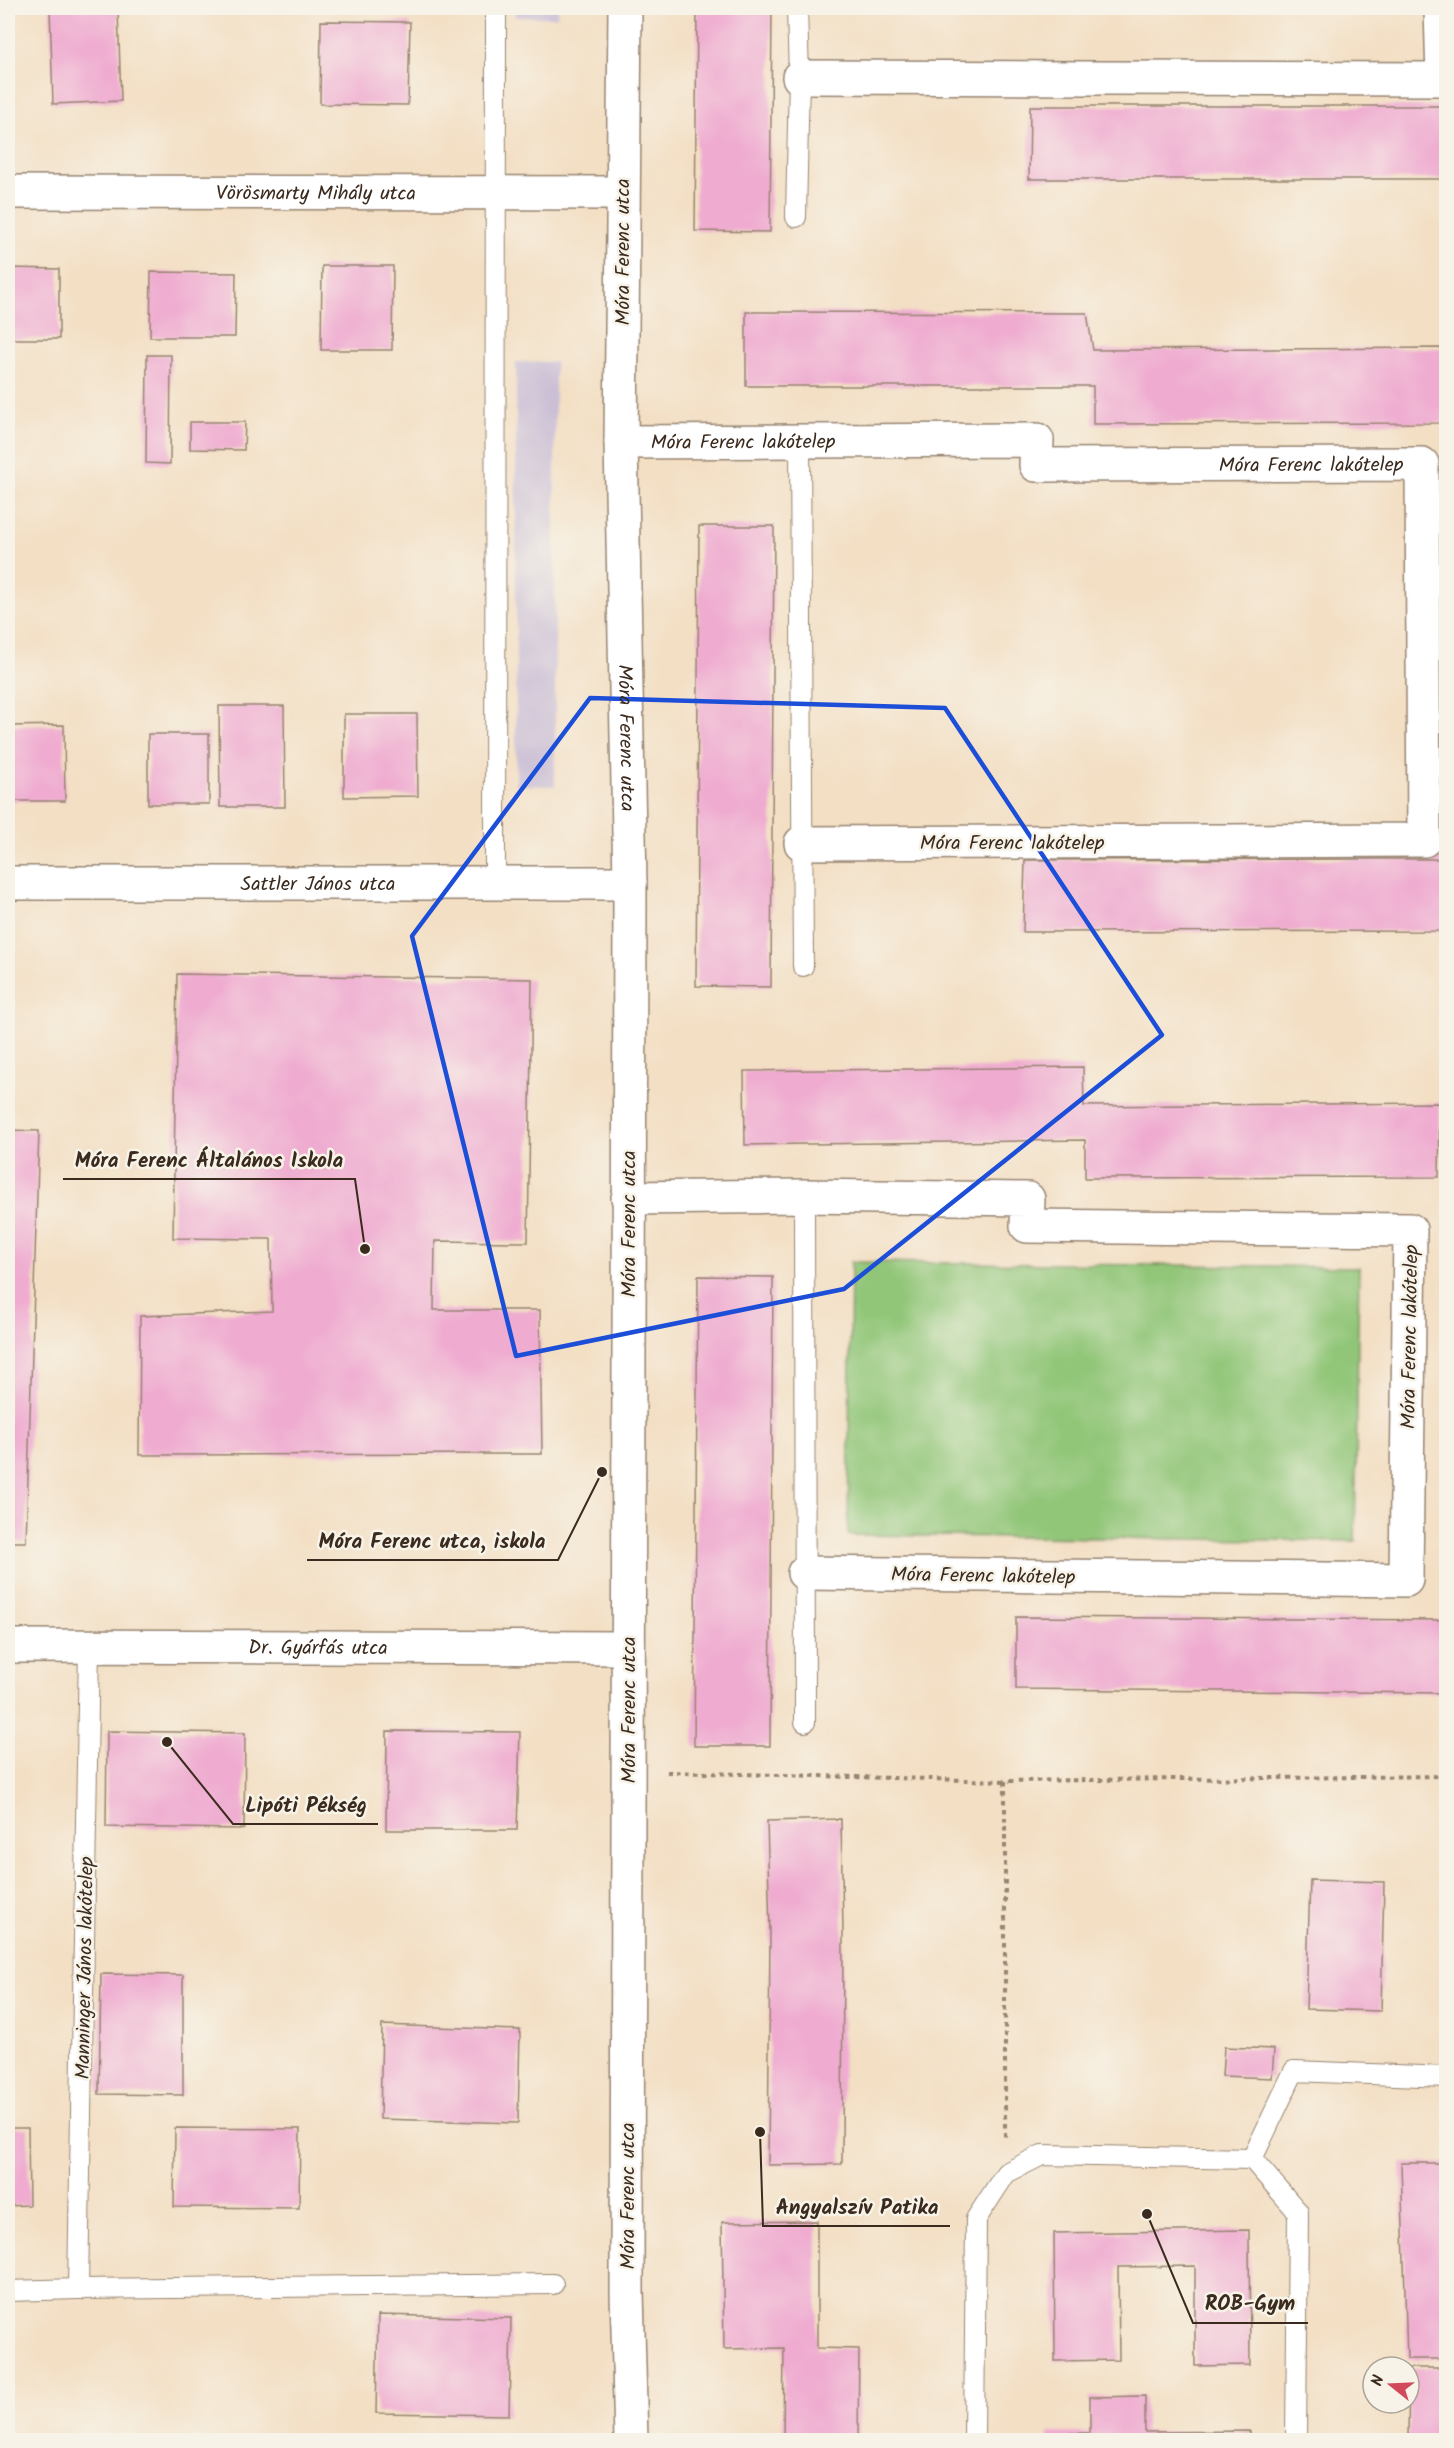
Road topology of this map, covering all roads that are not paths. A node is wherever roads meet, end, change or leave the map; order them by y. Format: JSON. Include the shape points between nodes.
{"nodes":[{"id":1,"x":496,"y":8,"type":"edge"},
{"id":2,"x":625,"y":8,"type":"edge"},
{"id":3,"x":797,"y":8,"type":"edge"},
{"id":4,"x":1441,"y":8,"type":"edge"},
{"id":5,"x":799,"y":76,"type":"junction"},
{"id":6,"x":8,"y":192,"type":"edge"},
{"id":7,"x":496,"y":193,"type":"junction"},
{"id":8,"x":622,"y":193,"type":"junction"},
{"id":9,"x":796,"y":217,"type":"dead end"},
{"id":10,"x":800,"y":441,"type":"junction"},
{"id":11,"x":621,"y":442,"type":"junction"},
{"id":12,"x":801,"y":843,"type":"junction"},
{"id":13,"x":8,"y":883,"type":"edge"},
{"id":14,"x":495,"y":883,"type":"junction"},
{"id":15,"x":630,"y":884,"type":"junction"},
{"id":16,"x":803,"y":966,"type":"dead end"},
{"id":17,"x":804,"y":1196,"type":"junction"},
{"id":18,"x":628,"y":1198,"type":"junction"},
{"id":19,"x":804,"y":1573,"type":"junction"},
{"id":20,"x":8,"y":1646,"type":"edge"},
{"id":21,"x":89,"y":1647,"type":"junction"},
{"id":22,"x":628,"y":1648,"type":"junction"},
{"id":23,"x":805,"y":1722,"type":"dead end"},
{"id":24,"x":1446,"y":2077,"type":"edge"},
{"id":25,"x":1251,"y":2159,"type":"junction"},
{"id":26,"x":553,"y":2284,"type":"dead end"},
{"id":27,"x":78,"y":2289,"type":"junction"},
{"id":28,"x":8,"y":2291,"type":"edge"},
{"id":29,"x":631,"y":2440,"type":"edge"},
{"id":30,"x":974,"y":2440,"type":"edge"},
{"id":31,"x":1296,"y":2440,"type":"edge"}],
"edges":[{"from":1,"to":7,"type":"lane"},
{"from":2,"to":8,"type":"street","name":"Móra Ferenc utca"},
{"from":3,"to":5,"type":"lane"},
{"from":4,"to":5,"type":"street","via":[[1443,79]]},
{"from":5,"to":9,"type":"lane"},
{"from":6,"to":7,"type":"street","name":"Vörösmarty Mihály utca"},
{"from":7,"to":8,"type":"street","name":"Vörösmarty Mihály utca"},
{"from":7,"to":14,"type":"lane"},
{"from":8,"to":11,"type":"street","name":"Móra Ferenc utca"},
{"from":10,"to":11,"type":"street","name":"Móra Ferenc lakótelep"},
{"from":10,"to":12,"type":"lane"},
{"from":10,"to":12,"type":"street","name":"Móra Ferenc lakótelep","via":[[1037,440],[1036,465],[1422,464],[1424,840]]},
{"from":11,"to":15,"type":"street","name":"Móra Ferenc utca"},
{"from":12,"to":16,"type":"lane"},
{"from":13,"to":14,"type":"street","name":"Sattler János utca"},
{"from":14,"to":15,"type":"street","name":"Sattler János utca"},
{"from":15,"to":18,"type":"street","name":"Móra Ferenc utca"},
{"from":17,"to":18,"type":"street","name":"Móra Ferenc lakótelep"},
{"from":17,"to":19,"type":"lane"},
{"from":17,"to":19,"type":"street","name":"Móra Ferenc lakótelep","via":[[1028,1199],[1028,1226],[1410,1230],[1406,1580]]},
{"from":18,"to":22,"type":"street","name":"Móra Ferenc utca"},
{"from":19,"to":23,"type":"lane"},
{"from":20,"to":21,"type":"street","name":"Dr. Gyárfás utca"},
{"from":21,"to":22,"type":"street","name":"Dr. Gyárfás utca"},
{"from":21,"to":27,"type":"lane","name":"Manninger János lakótelep"},
{"from":22,"to":29,"type":"street","name":"Móra Ferenc utca","via":[[627,2292]]},
{"from":24,"to":25,"type":"lane","via":[[1294,2071]]},
{"from":25,"to":30,"type":"lane","via":[[1042,2155],[1006,2173],[976,2219]]},
{"from":25,"to":31,"type":"lane","via":[[1298,2211]]},
{"from":26,"to":27,"type":"lane"},
{"from":27,"to":28,"type":"lane"}]}
